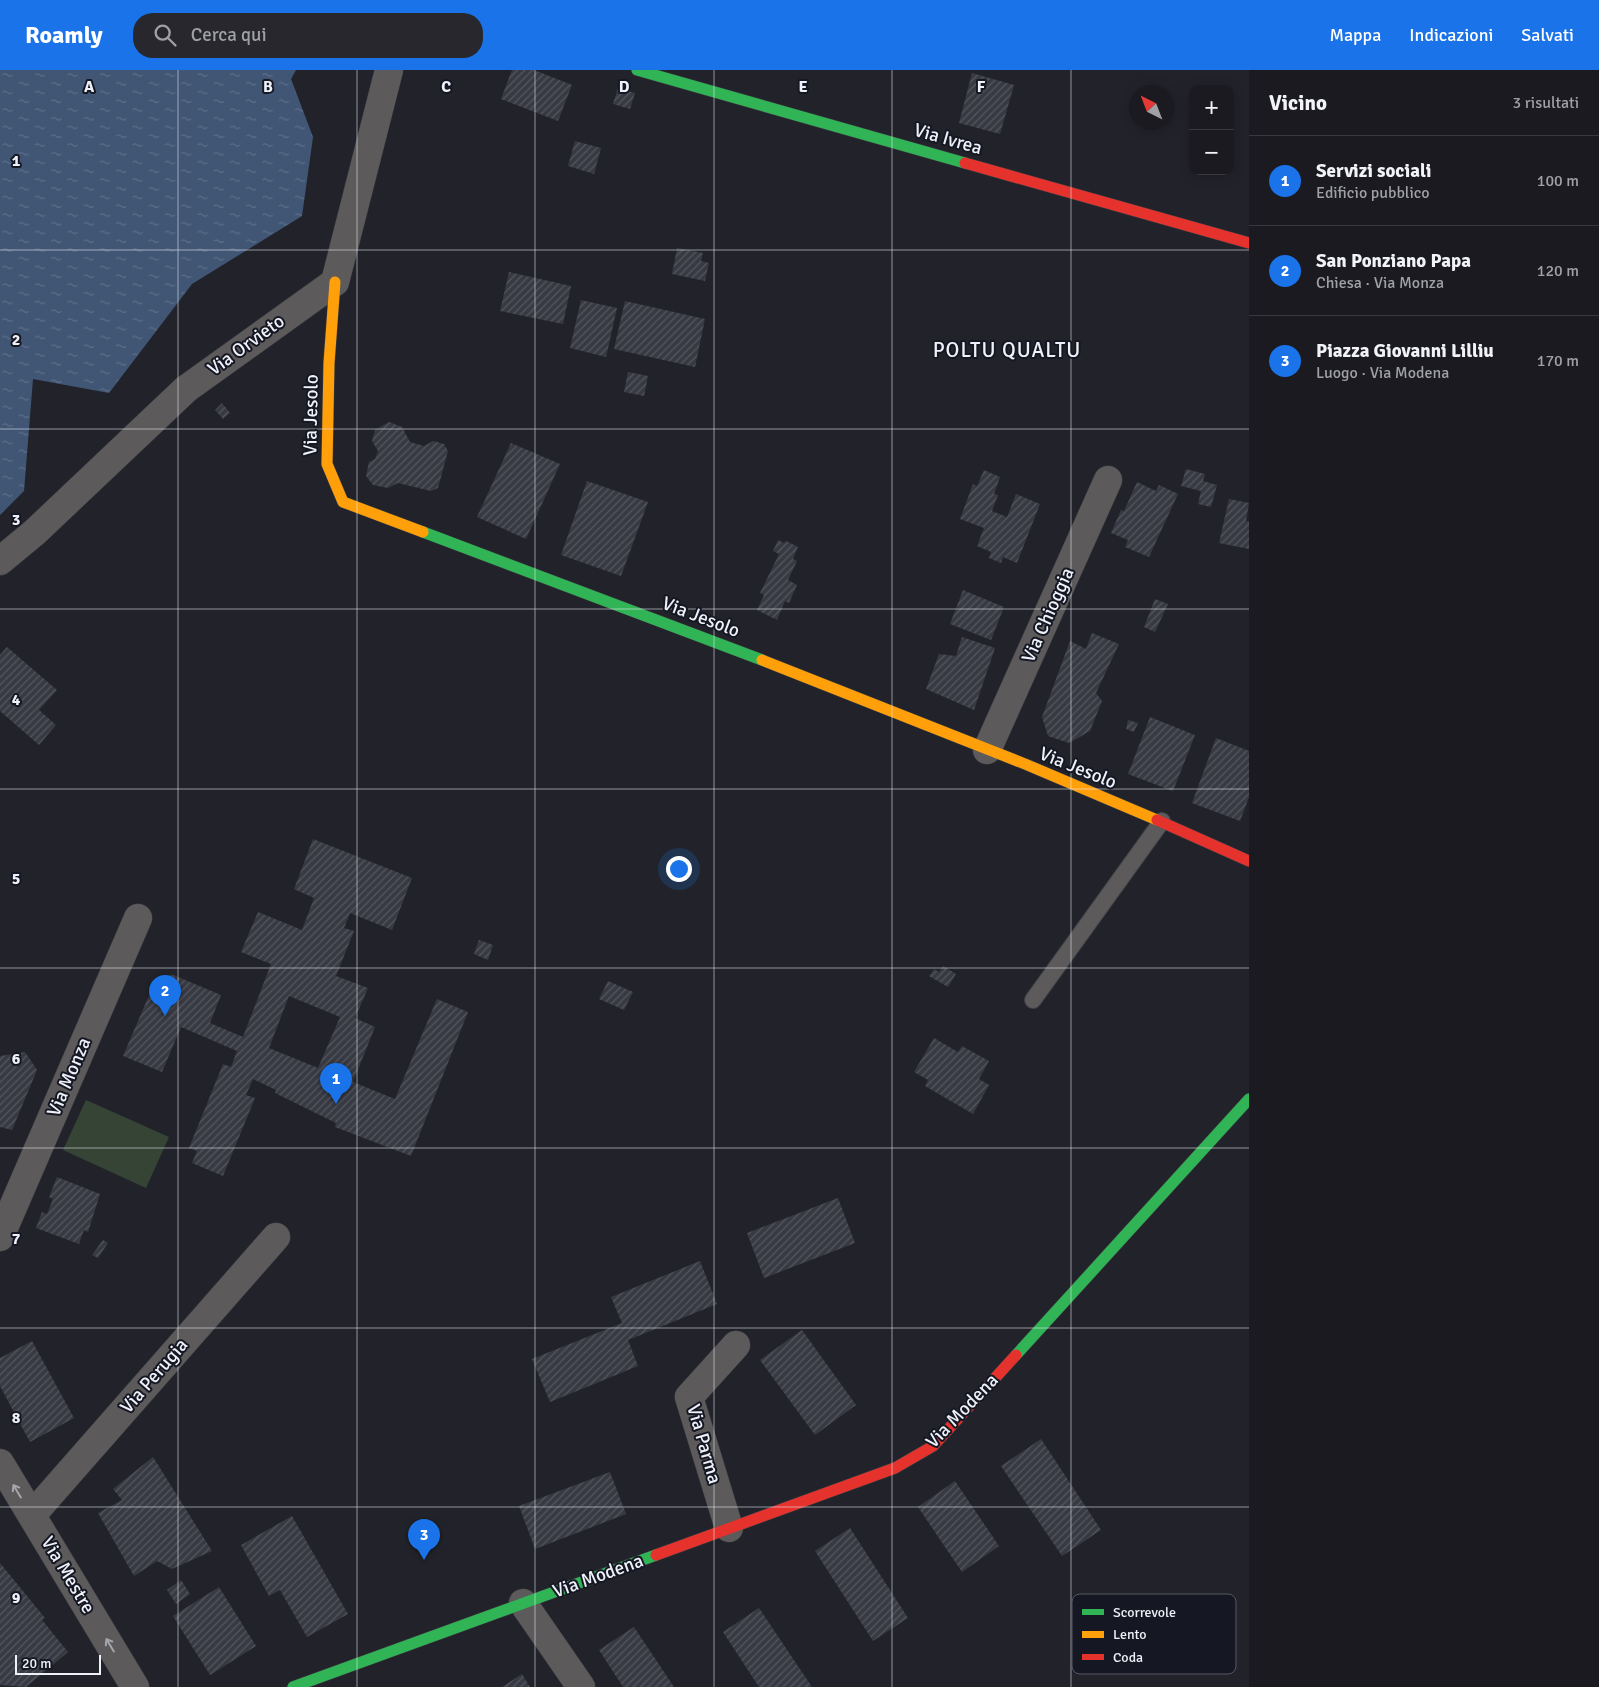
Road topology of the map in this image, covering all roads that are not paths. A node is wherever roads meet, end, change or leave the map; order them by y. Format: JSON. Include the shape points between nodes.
{"nodes":[{"id":1,"x":389,"y":70,"type":"edge"},
{"id":2,"x":637,"y":70,"type":"edge"},
{"id":3,"x":1249,"y":243,"type":"edge"},
{"id":4,"x":335,"y":282,"type":"junction"},
{"id":5,"x":1108,"y":480,"type":"dead end"},
{"id":6,"x":0,"y":561,"type":"edge"},
{"id":7,"x":988,"y":750,"type":"junction"},
{"id":8,"x":1162,"y":821,"type":"junction"},
{"id":9,"x":1249,"y":861,"type":"edge"},
{"id":10,"x":138,"y":918,"type":"dead end"},
{"id":11,"x":1033,"y":1000,"type":"dead end"},
{"id":12,"x":1249,"y":1099,"type":"edge"},
{"id":13,"x":0,"y":1237,"type":"edge"},
{"id":14,"x":276,"y":1237,"type":"dead end"},
{"id":15,"x":736,"y":1345,"type":"dead end"},
{"id":16,"x":0,"y":1463,"type":"edge"},
{"id":17,"x":32,"y":1515,"type":"junction"},
{"id":18,"x":729,"y":1528,"type":"junction"},
{"id":19,"x":523,"y":1603,"type":"junction"},
{"id":20,"x":135,"y":1687,"type":"edge"},
{"id":21,"x":293,"y":1687,"type":"edge"},
{"id":22,"x":581,"y":1687,"type":"edge"}],
"edges":[{"from":1,"to":4,"type":"street"},
{"from":2,"to":3,"type":"street","name":"Via Ivrea"},
{"from":4,"to":6,"type":"street","name":"Via Orvieto","via":[[186,389]]},
{"from":4,"to":7,"type":"street","name":"Via Jesolo","via":[[327,464],[343,502],[774,663]]},
{"from":5,"to":7,"type":"street","name":"Via Chioggia"},
{"from":7,"to":8,"type":"street","name":"Via Jesolo"},
{"from":8,"to":9,"type":"street","name":"Via Jesolo"},
{"from":8,"to":11,"type":"lane"},
{"from":10,"to":13,"type":"street","name":"Via Monza"},
{"from":12,"to":18,"type":"street","name":"Via Modena","via":[[933,1446],[894,1468]]},
{"from":14,"to":17,"type":"street","name":"Via Perugia"},
{"from":15,"to":18,"type":"street","name":"Via Parma","via":[[689,1397]]},
{"from":17,"to":16,"type":"street","name":"Via Mestre","one_way":true},
{"from":20,"to":17,"type":"street","name":"Via Mestre","one_way":true},
{"from":18,"to":19,"type":"street","name":"Via Modena"},
{"from":19,"to":21,"type":"street","name":"Via Modena"},
{"from":19,"to":22,"type":"street"}]}
